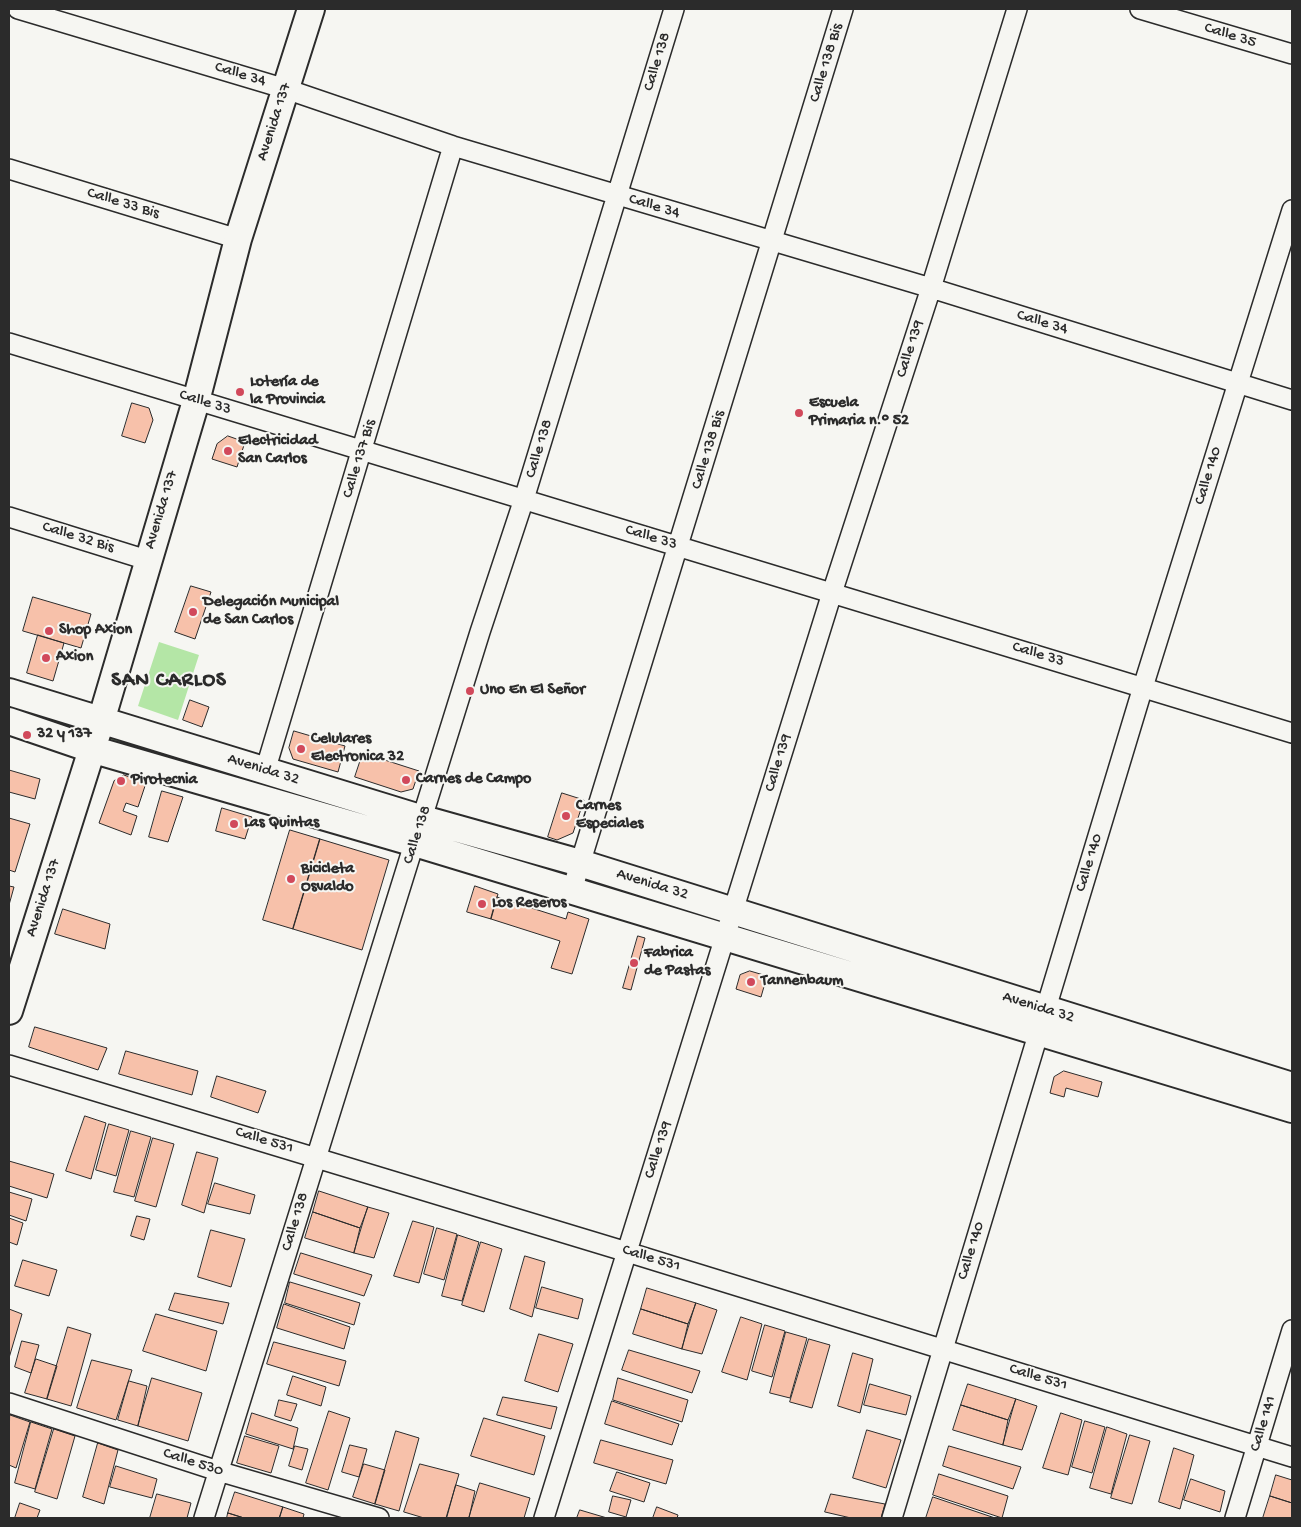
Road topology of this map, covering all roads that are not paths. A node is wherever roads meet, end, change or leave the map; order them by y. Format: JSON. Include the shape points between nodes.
{"nodes":[{"id":1,"x":18,"y":9,"type":"edge"},
{"id":2,"x":311,"y":9,"type":"edge"},
{"id":3,"x":674,"y":9,"type":"edge"},
{"id":4,"x":843,"y":9,"type":"edge"},
{"id":5,"x":1017,"y":9,"type":"edge"},
{"id":6,"x":1140,"y":9,"type":"edge"},
{"id":7,"x":1292,"y":54,"type":"edge"},
{"id":8,"x":286,"y":89,"type":"junction"},
{"id":9,"x":453,"y":146,"type":"junction"},
{"id":10,"x":9,"y":169,"type":"edge"},
{"id":11,"x":616,"y":196,"type":"junction"},
{"id":12,"x":1292,"y":210,"type":"edge"},
{"id":13,"x":238,"y":239,"type":"junction"},
{"id":14,"x":773,"y":242,"type":"junction"},
{"id":15,"x":931,"y":288,"type":"junction"},
{"id":16,"x":9,"y":344,"type":"edge"},
{"id":17,"x":1238,"y":384,"type":"junction"},
{"id":18,"x":1292,"y":400,"type":"edge"},
{"id":19,"x":196,"y":401,"type":"junction"},
{"id":20,"x":363,"y":451,"type":"junction"},
{"id":21,"x":524,"y":499,"type":"junction"},
{"id":22,"x":9,"y":517,"type":"edge"},
{"id":23,"x":679,"y":547,"type":"junction"},
{"id":24,"x":147,"y":560,"type":"junction"},
{"id":25,"x":832,"y":593,"type":"junction"},
{"id":26,"x":1144,"y":687,"type":"junction"},
{"id":27,"x":9,"y":692,"type":"edge"},
{"id":28,"x":9,"y":720,"type":"edge"},
{"id":29,"x":101,"y":721,"type":"junction"},
{"id":30,"x":1292,"y":733,"type":"edge"},
{"id":31,"x":92,"y":749,"type":"junction"},
{"id":32,"x":265,"y":771,"type":"junction"},
{"id":33,"x":419,"y":831,"type":"junction"},
{"id":34,"x":580,"y":863,"type":"junction"},
{"id":35,"x":572,"y":890,"type":"junction"},
{"id":36,"x":733,"y":910,"type":"junction"},
{"id":37,"x":726,"y":937,"type":"junction"},
{"id":38,"x":9,"y":1011,"type":"edge"},
{"id":39,"x":1042,"y":1021,"type":"junction"},
{"id":40,"x":9,"y":1065,"type":"edge"},
{"id":41,"x":1292,"y":1086,"type":"edge"},
{"id":42,"x":1292,"y":1109,"type":"edge"},
{"id":43,"x":316,"y":1157,"type":"junction"},
{"id":44,"x":627,"y":1252,"type":"junction"},
{"id":45,"x":1292,"y":1330,"type":"edge"},
{"id":46,"x":943,"y":1349,"type":"junction"},
{"id":47,"x":9,"y":1403,"type":"edge"},
{"id":48,"x":1257,"y":1446,"type":"junction"},
{"id":49,"x":1292,"y":1457,"type":"edge"},
{"id":50,"x":218,"y":1471,"type":"junction"},
{"id":51,"x":204,"y":1518,"type":"edge"},
{"id":52,"x":379,"y":1518,"type":"edge"},
{"id":53,"x":544,"y":1518,"type":"edge"},
{"id":54,"x":892,"y":1518,"type":"edge"},
{"id":55,"x":1235,"y":1518,"type":"edge"}],
"edges":[{"from":1,"to":8,"type":"street","name":"Calle 34"},
{"from":2,"to":8,"type":"main road","name":"Avenida 137"},
{"from":3,"to":11,"type":"street","name":"Calle 138"},
{"from":4,"to":14,"type":"street","name":"Calle 138 Bis"},
{"from":5,"to":15,"type":"street","name":"Calle 139"},
{"from":6,"to":7,"type":"street","name":"Calle 35"},
{"from":8,"to":9,"type":"street","name":"Calle 34"},
{"from":8,"to":13,"type":"main road","name":"Avenida 137"},
{"from":9,"to":11,"type":"street","name":"Calle 34"},
{"from":9,"to":20,"type":"street","name":"Calle 137 Bis"},
{"from":10,"to":13,"type":"street","name":"Calle 33 Bis"},
{"from":11,"to":14,"type":"street","name":"Calle 34"},
{"from":11,"to":21,"type":"street","name":"Calle 138"},
{"from":12,"to":17,"type":"street","name":"Calle 140"},
{"from":13,"to":19,"type":"main road","name":"Avenida 137"},
{"from":14,"to":15,"type":"street","name":"Calle 34"},
{"from":14,"to":23,"type":"street","name":"Calle 138 Bis"},
{"from":15,"to":17,"type":"street","name":"Calle 34"},
{"from":15,"to":25,"type":"street","name":"Calle 139"},
{"from":16,"to":19,"type":"street","name":"Calle 33"},
{"from":17,"to":18,"type":"street","name":"Calle 34"},
{"from":17,"to":26,"type":"street","name":"Calle 140"},
{"from":19,"to":20,"type":"street","name":"Calle 33"},
{"from":19,"to":24,"type":"main road","name":"Avenida 137"},
{"from":20,"to":21,"type":"street","name":"Calle 33"},
{"from":20,"to":32,"type":"street","name":"Calle 137 Bis"},
{"from":21,"to":23,"type":"street","name":"Calle 33"},
{"from":21,"to":33,"type":"street","name":"Calle 138"},
{"from":22,"to":24,"type":"street","name":"Calle 32 Bis"},
{"from":23,"to":25,"type":"street","name":"Calle 33"},
{"from":23,"to":34,"type":"street","name":"Calle 138 Bis"},
{"from":24,"to":29,"type":"main road","name":"Avenida 137"},
{"from":25,"to":26,"type":"street","name":"Calle 33"},
{"from":25,"to":36,"type":"street","name":"Calle 139"},
{"from":26,"to":30,"type":"street","name":"Calle 33"},
{"from":26,"to":39,"type":"street","name":"Calle 140"},
{"from":27,"to":29,"type":"main road","name":"Avenida 32"},
{"from":28,"to":31,"type":"main road","name":"Avenida 32"},
{"from":29,"to":31,"type":"main road","name":"Avenida 137"},
{"from":29,"to":32,"type":"main road","name":"Avenida 32"},
{"from":31,"to":33,"type":"main road","name":"Avenida 32"},
{"from":31,"to":38,"type":"main road","name":"Avenida 137"},
{"from":32,"to":33,"type":"main road","name":"Avenida 32"},
{"from":33,"to":34,"type":"main road","name":"Avenida 32"},
{"from":33,"to":35,"type":"main road","name":"Avenida 32"},
{"from":33,"to":43,"type":"street","name":"Calle 138"},
{"from":34,"to":35,"type":"street","name":"Calle 138 Bis"},
{"from":34,"to":36,"type":"main road","name":"Avenida 32"},
{"from":35,"to":37,"type":"main road","name":"Avenida 32"},
{"from":36,"to":37,"type":"street","name":"Calle 139"},
{"from":36,"to":39,"type":"main road","name":"Avenida 32"},
{"from":37,"to":39,"type":"main road","name":"Avenida 32"},
{"from":37,"to":44,"type":"street","name":"Calle 139"},
{"from":39,"to":41,"type":"main road","name":"Avenida 32"},
{"from":39,"to":42,"type":"main road","name":"Avenida 32"},
{"from":39,"to":46,"type":"street","name":"Calle 140"},
{"from":40,"to":43,"type":"street","name":"Calle 531"},
{"from":43,"to":44,"type":"street","name":"Calle 531"},
{"from":43,"to":50,"type":"street","name":"Calle 138"},
{"from":44,"to":46,"type":"street","name":"Calle 531"},
{"from":44,"to":53,"type":"street","name":"Calle 139"},
{"from":45,"to":48,"type":"street","name":"Calle 141"},
{"from":46,"to":48,"type":"street","name":"Calle 531"},
{"from":46,"to":54,"type":"street","name":"Calle 140"},
{"from":47,"to":50,"type":"street","name":"Calle 530"},
{"from":48,"to":49,"type":"street","name":"Calle 531"},
{"from":48,"to":55,"type":"street","name":"Calle 141"},
{"from":50,"to":51,"type":"street","name":"Calle 138"},
{"from":50,"to":52,"type":"street","name":"Calle 530"}]}
